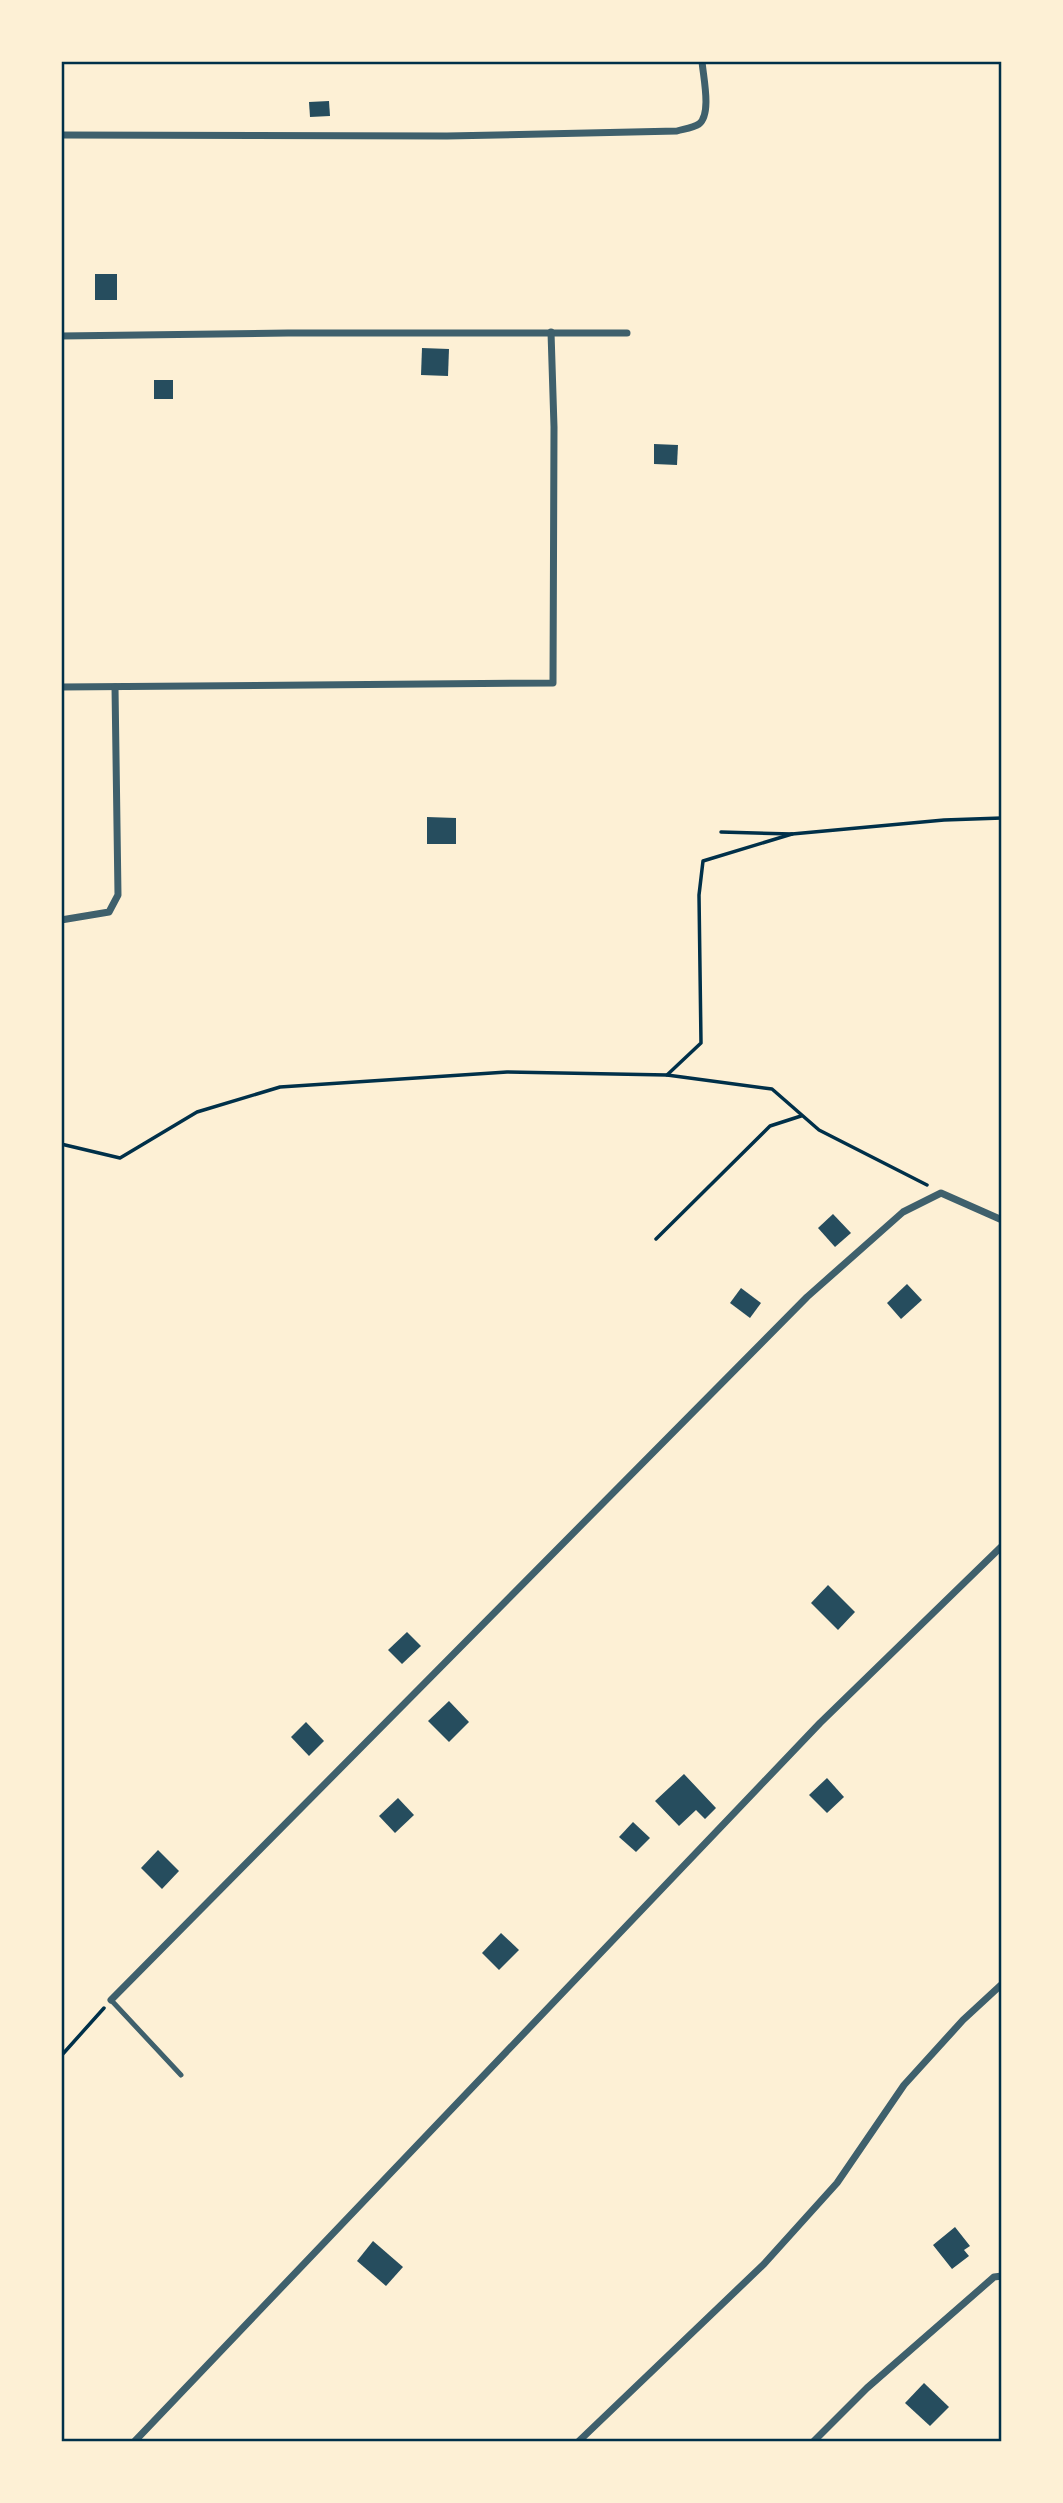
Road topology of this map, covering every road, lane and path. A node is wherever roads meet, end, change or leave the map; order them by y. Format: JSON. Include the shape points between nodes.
{"nodes":[{"id":1,"x":702,"y":61,"type":"edge"},
{"id":2,"x":61,"y":135,"type":"edge"},
{"id":3,"x":551,"y":332,"type":"junction"},
{"id":4,"x":627,"y":333,"type":"dead end"},
{"id":5,"x":61,"y":336,"type":"edge"},
{"id":6,"x":61,"y":687,"type":"edge"},
{"id":7,"x":115,"y":687,"type":"junction"},
{"id":8,"x":1002,"y":818,"type":"edge"},
{"id":9,"x":721,"y":832,"type":"dead end"},
{"id":10,"x":792,"y":834,"type":"junction"},
{"id":11,"x":61,"y":920,"type":"edge"},
{"id":12,"x":667,"y":1075,"type":"junction"},
{"id":13,"x":802,"y":1116,"type":"junction"},
{"id":14,"x":61,"y":1144,"type":"edge"},
{"id":15,"x":941,"y":1193,"type":"junction"},
{"id":16,"x":1002,"y":1220,"type":"edge"},
{"id":17,"x":656,"y":1239,"type":"dead end"},
{"id":18,"x":1002,"y":1546,"type":"edge"},
{"id":19,"x":1002,"y":1984,"type":"edge"},
{"id":20,"x":111,"y":2000,"type":"junction"},
{"id":21,"x":61,"y":2056,"type":"edge"},
{"id":22,"x":181,"y":2075,"type":"dead end"},
{"id":23,"x":1002,"y":2276,"type":"edge"},
{"id":24,"x":134,"y":2442,"type":"edge"},
{"id":25,"x":578,"y":2442,"type":"edge"},
{"id":26,"x":813,"y":2442,"type":"edge"}],
"edges":[{"from":1,"to":2,"type":"street","via":[[705,119],[677,131],[447,136]]},
{"from":3,"to":4,"type":"street"},
{"from":3,"to":5,"type":"street"},
{"from":3,"to":7,"type":"street","via":[[553,683]]},
{"from":6,"to":7,"type":"street"},
{"from":7,"to":11,"type":"street","via":[[118,895],[109,912]]},
{"from":8,"to":10,"type":"path"},
{"from":9,"to":10,"type":"path"},
{"from":10,"to":12,"type":"path","via":[[703,861],[699,895],[701,1043]]},
{"from":12,"to":13,"type":"path","via":[[772,1089]]},
{"from":12,"to":14,"type":"path","via":[[507,1072],[281,1087],[197,1112],[120,1158]]},
{"from":13,"to":15,"type":"path","via":[[819,1130]]},
{"from":13,"to":17,"type":"path","via":[[769,1126]]},
{"from":15,"to":16,"type":"street"},
{"from":15,"to":20,"type":"street","via":[[903,1212],[807,1297]]},
{"from":18,"to":24,"type":"street","via":[[820,1723]]},
{"from":19,"to":25,"type":"street","via":[[904,2085],[838,2183],[764,2264]]},
{"from":20,"to":21,"type":"path"},
{"from":20,"to":22,"type":"lane"},
{"from":23,"to":26,"type":"street","via":[[984,2285]]}]}
